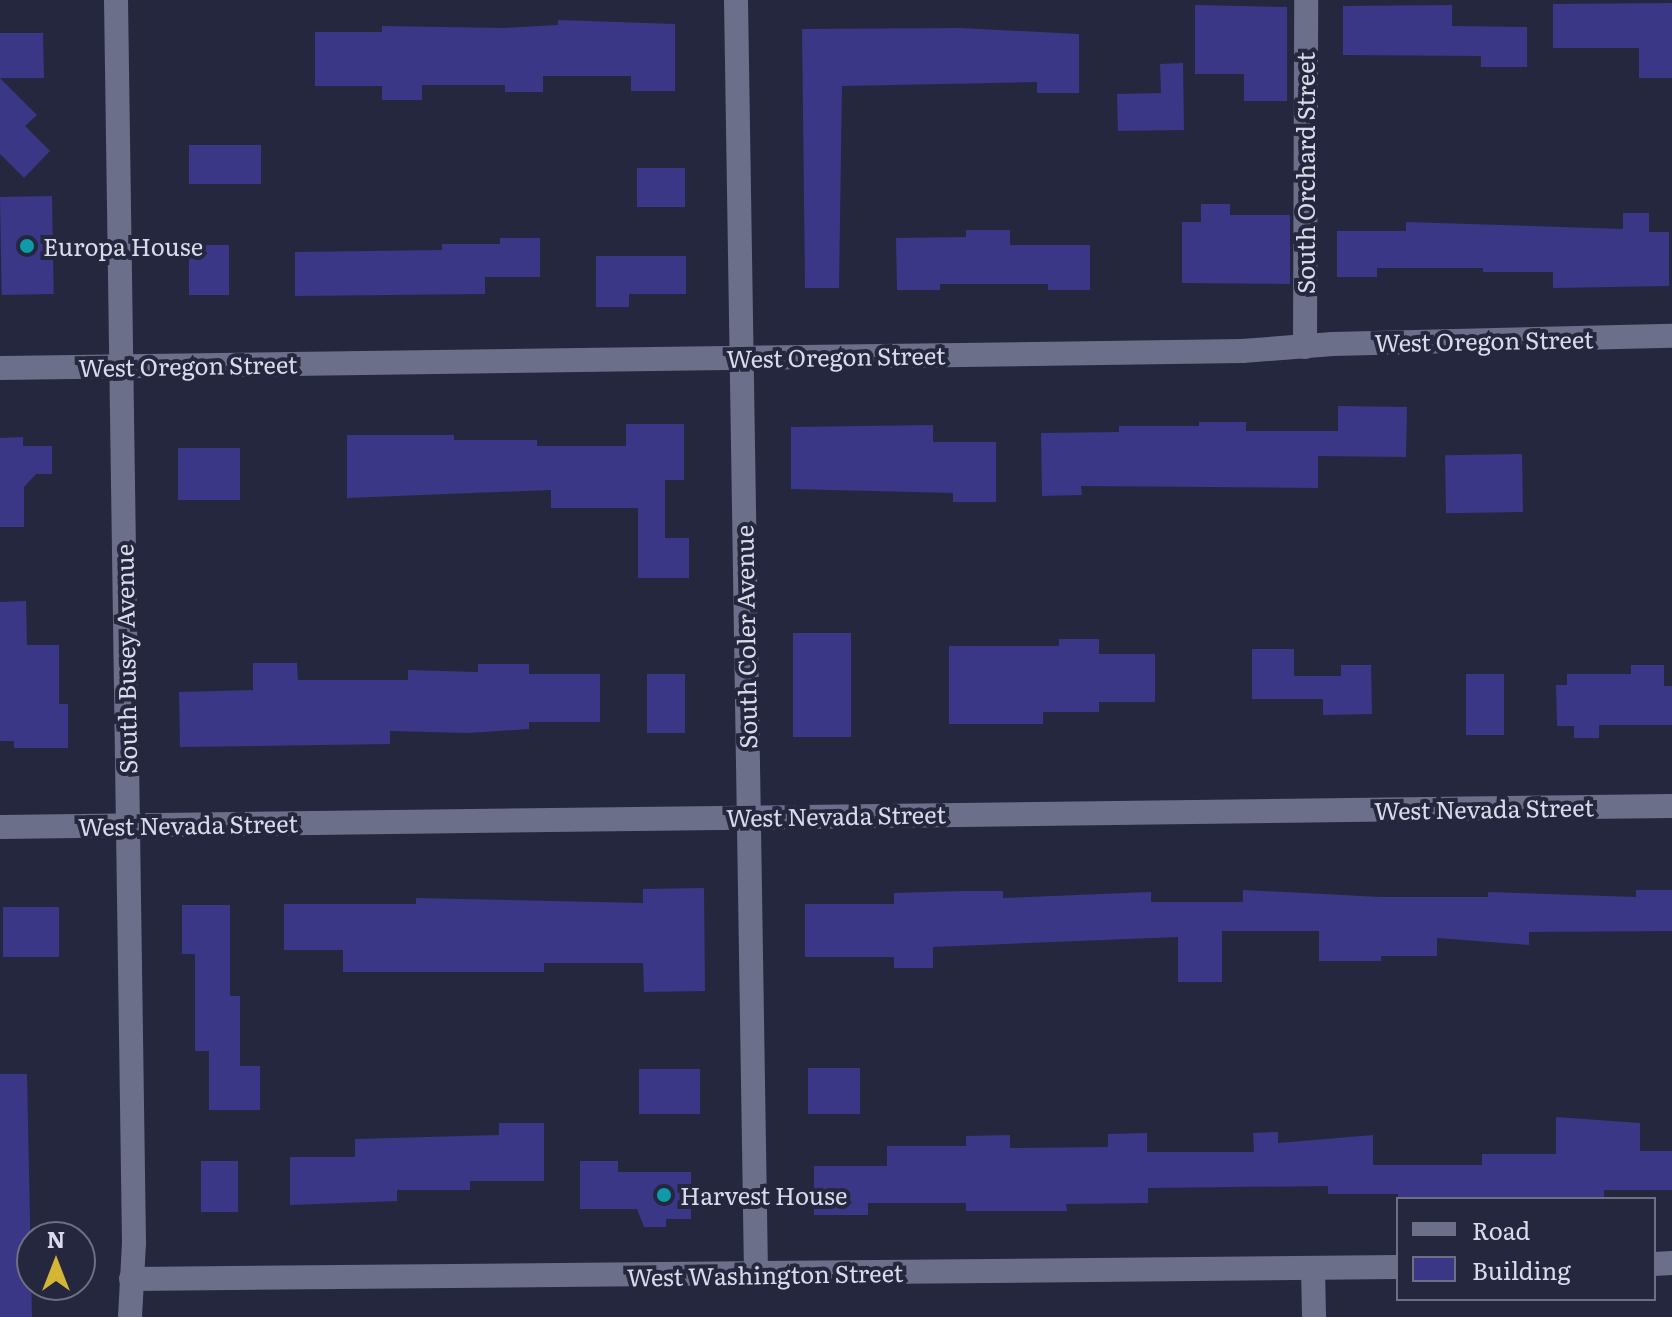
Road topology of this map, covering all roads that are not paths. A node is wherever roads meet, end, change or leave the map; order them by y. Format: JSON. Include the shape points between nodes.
{"nodes":[{"id":1,"x":116,"y":0,"type":"edge"},
{"id":2,"x":736,"y":0,"type":"edge"},
{"id":3,"x":1306,"y":0,"type":"edge"},
{"id":4,"x":1672,"y":336,"type":"edge"},
{"id":5,"x":1305,"y":347,"type":"junction"},
{"id":6,"x":741,"y":358,"type":"junction"},
{"id":7,"x":120,"y":367,"type":"junction"},
{"id":8,"x":0,"y":368,"type":"edge"},
{"id":9,"x":1672,"y":806,"type":"edge"},
{"id":10,"x":747,"y":816,"type":"junction"},
{"id":11,"x":127,"y":825,"type":"junction"},
{"id":12,"x":0,"y":827,"type":"edge"},
{"id":13,"x":1396,"y":1267,"type":"edge"},
{"id":14,"x":1313,"y":1268,"type":"junction"},
{"id":15,"x":756,"y":1274,"type":"junction"},
{"id":16,"x":131,"y":1279,"type":"junction"},
{"id":17,"x":130,"y":1317,"type":"edge"},
{"id":18,"x":1314,"y":1317,"type":"edge"}],
"edges":[{"from":1,"to":7,"type":"street","name":"South Busey Avenue"},
{"from":2,"to":6,"type":"street","name":"South Coler Avenue"},
{"from":3,"to":5,"type":"street","name":"South Orchard Street"},
{"from":4,"to":5,"type":"street","name":"West Oregon Street"},
{"from":5,"to":6,"type":"street","name":"West Oregon Street"},
{"from":6,"to":7,"type":"street","name":"West Oregon Street"},
{"from":6,"to":10,"type":"street","name":"South Coler Avenue"},
{"from":7,"to":8,"type":"street","name":"West Oregon Street"},
{"from":7,"to":11,"type":"street","name":"South Busey Avenue"},
{"from":9,"to":10,"type":"street","name":"West Nevada Street"},
{"from":10,"to":11,"type":"street","name":"West Nevada Street"},
{"from":10,"to":15,"type":"street","name":"South Coler Avenue"},
{"from":11,"to":12,"type":"street","name":"West Nevada Street"},
{"from":11,"to":16,"type":"street","name":"South Busey Avenue"},
{"from":13,"to":14,"type":"street","name":"West Washington Street"},
{"from":14,"to":15,"type":"street","name":"West Washington Street"},
{"from":14,"to":18,"type":"street"},
{"from":15,"to":16,"type":"street","name":"West Washington Street"},
{"from":16,"to":17,"type":"street","name":"South Busey Avenue"}]}
